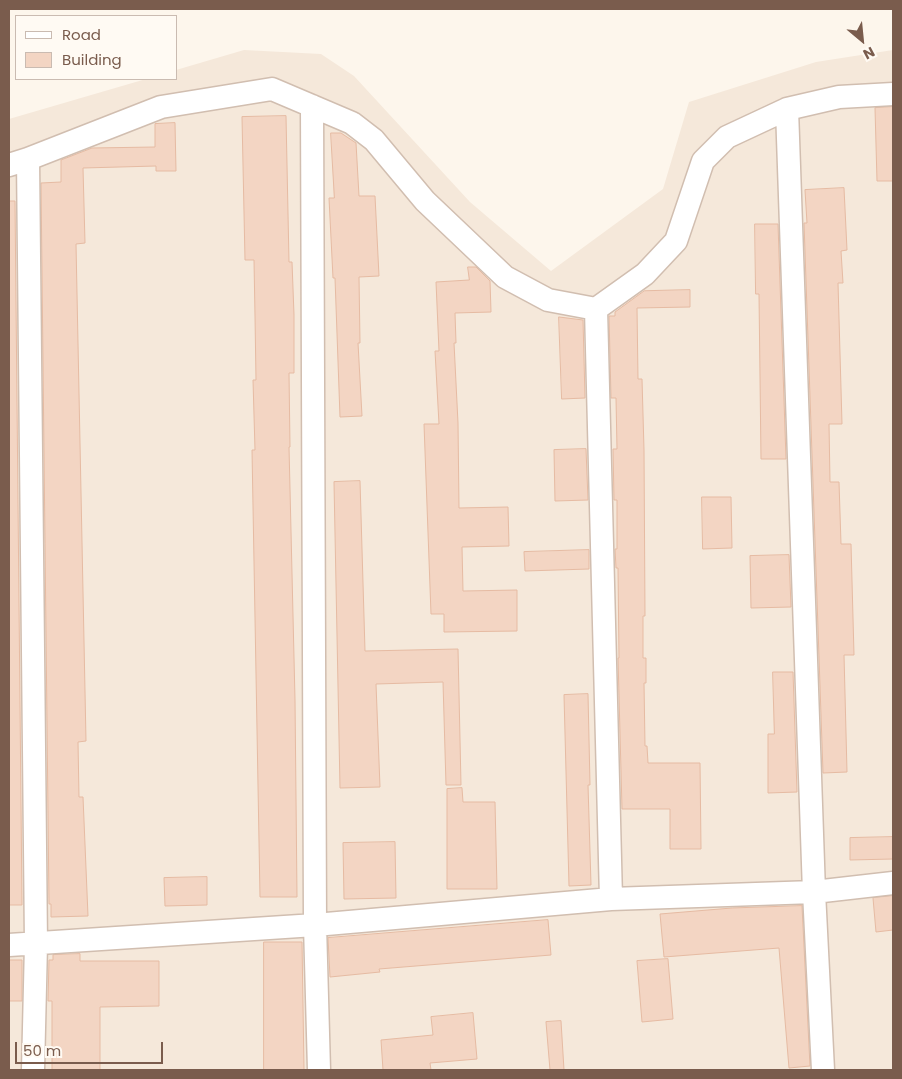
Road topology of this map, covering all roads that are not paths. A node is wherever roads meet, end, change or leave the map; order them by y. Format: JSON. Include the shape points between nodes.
{"nodes":[{"id":1,"x":893,"y":94,"type":"edge"},
{"id":2,"x":312,"y":106,"type":"junction"},
{"id":3,"x":787,"y":109,"type":"junction"},
{"id":4,"x":18,"y":162,"type":"edge"},
{"id":5,"x":596,"y":309,"type":"junction"},
{"id":6,"x":893,"y":883,"type":"edge"},
{"id":7,"x":814,"y":892,"type":"junction"},
{"id":8,"x":611,"y":899,"type":"junction"},
{"id":9,"x":315,"y":925,"type":"junction"},
{"id":10,"x":36,"y":944,"type":"junction"},
{"id":11,"x":9,"y":945,"type":"edge"},
{"id":12,"x":33,"y":1070,"type":"edge"},
{"id":13,"x":319,"y":1070,"type":"edge"},
{"id":14,"x":823,"y":1070,"type":"edge"}],
"edges":[{"from":1,"to":3,"type":"street","via":[[839,97]]},
{"from":2,"to":4,"type":"street","via":[[272,89],[161,107]]},
{"from":2,"to":5,"type":"street","via":[[352,123],[374,140],[425,201],[505,277],[548,300]]},
{"from":2,"to":9,"type":"street"},
{"from":3,"to":5,"type":"street","via":[[728,137],[703,161],[676,241],[645,274]]},
{"from":3,"to":7,"type":"street"},
{"from":4,"to":10,"type":"street"},
{"from":5,"to":8,"type":"street"},
{"from":6,"to":7,"type":"street"},
{"from":7,"to":8,"type":"street"},
{"from":7,"to":14,"type":"street"},
{"from":8,"to":9,"type":"street"},
{"from":9,"to":10,"type":"street"},
{"from":9,"to":13,"type":"street"},
{"from":10,"to":11,"type":"street"},
{"from":10,"to":12,"type":"street"}]}
